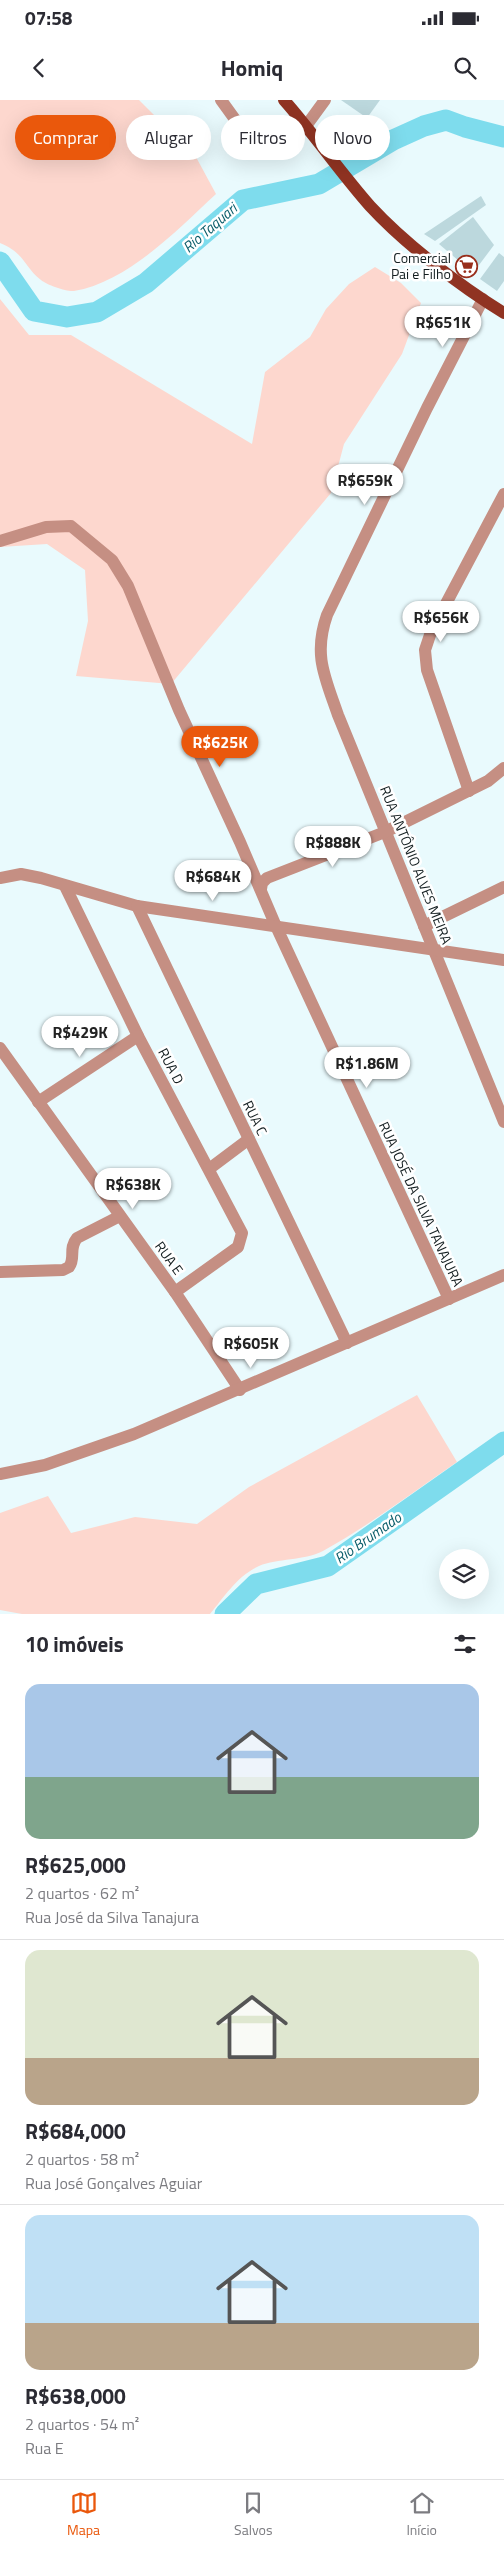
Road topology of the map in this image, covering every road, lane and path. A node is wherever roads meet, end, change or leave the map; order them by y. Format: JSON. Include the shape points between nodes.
{"nodes":[{"id":1,"x":221,"y":100,"type":"edge"},
{"id":2,"x":284,"y":100,"type":"edge"},
{"id":3,"x":325,"y":100,"type":"edge"},
{"id":4,"x":232,"y":115,"type":"edge"},
{"id":5,"x":306,"y":126,"type":"junction"},
{"id":6,"x":483,"y":299,"type":"junction"},
{"id":7,"x":504,"y":313,"type":"edge"},
{"id":8,"x":504,"y":494,"type":"edge"},
{"id":9,"x":0,"y":541,"type":"edge"},
{"id":10,"x":504,"y":758,"type":"edge"},
{"id":11,"x":501,"y":771,"type":"edge"},
{"id":12,"x":469,"y":791,"type":"junction"},
{"id":13,"x":385,"y":832,"type":"junction"},
{"id":14,"x":0,"y":878,"type":"edge"},
{"id":15,"x":65,"y":886,"type":"junction"},
{"id":16,"x":504,"y":887,"type":"edge"},
{"id":17,"x":261,"y":889,"type":"junction"},
{"id":18,"x":138,"y":906,"type":"junction"},
{"id":19,"x":275,"y":924,"type":"junction"},
{"id":20,"x":424,"y":926,"type":"junction"},
{"id":21,"x":433,"y":949,"type":"junction"},
{"id":22,"x":504,"y":960,"type":"edge"},
{"id":23,"x":138,"y":1036,"type":"junction"},
{"id":24,"x":0,"y":1048,"type":"edge"},
{"id":25,"x":38,"y":1102,"type":"junction"},
{"id":26,"x":504,"y":1122,"type":"edge"},
{"id":27,"x":249,"y":1139,"type":"junction"},
{"id":28,"x":209,"y":1169,"type":"junction"},
{"id":29,"x":120,"y":1216,"type":"junction"},
{"id":30,"x":0,"y":1272,"type":"edge"},
{"id":31,"x":504,"y":1275,"type":"edge"},
{"id":32,"x":175,"y":1292,"type":"junction"},
{"id":33,"x":449,"y":1299,"type":"junction"},
{"id":34,"x":347,"y":1343,"type":"junction"},
{"id":35,"x":240,"y":1390,"type":"junction"},
{"id":36,"x":0,"y":1474,"type":"edge"}],
"edges":[{"from":1,"to":4,"type":"street"},
{"from":2,"to":5,"type":"main road"},
{"from":3,"to":5,"type":"street"},
{"from":5,"to":6,"type":"main road","via":[[358,192],[407,242]]},
{"from":6,"to":7,"type":"main road"},
{"from":6,"to":13,"type":"street","name":"RUA ANTÔNIO ALVES MEIRA","via":[[427,408],[320,636],[324,674]]},
{"from":8,"to":12,"type":"street","via":[[424,650],[427,670]]},
{"from":9,"to":17,"type":"street","name":"RUA JOSÉ DA SILVA TANAJURA","via":[[46,528],[72,526],[112,560],[128,586],[156,657]]},
{"from":10,"to":11,"type":"street"},
{"from":11,"to":12,"type":"street"},
{"from":12,"to":13,"type":"street"},
{"from":13,"to":17,"type":"street","via":[[267,878]]},
{"from":13,"to":20,"type":"street","name":"RUA ANTÔNIO ALVES MEIRA"},
{"from":14,"to":15,"type":"street","via":[[21,874]]},
{"from":15,"to":18,"type":"street"},
{"from":15,"to":23,"type":"street","name":"RUA D"},
{"from":16,"to":20,"type":"street"},
{"from":17,"to":19,"type":"street","name":"RUA JOSÉ DA SILVA TANAJURA"},
{"from":18,"to":19,"type":"street"},
{"from":18,"to":27,"type":"street","name":"RUA C"},
{"from":19,"to":21,"type":"street"},
{"from":19,"to":33,"type":"street","name":"RUA JOSÉ DA SILVA TANAJURA"},
{"from":20,"to":21,"type":"street","name":"RUA ANTÔNIO ALVES MEIRA"},
{"from":21,"to":22,"type":"street"},
{"from":21,"to":26,"type":"street","name":"RUA ANTÔNIO ALVES MEIRA"},
{"from":23,"to":25,"type":"street"},
{"from":23,"to":28,"type":"street","name":"RUA D"},
{"from":24,"to":25,"type":"street","name":"RUA E"},
{"from":25,"to":29,"type":"street","name":"RUA E"},
{"from":27,"to":28,"type":"street"},
{"from":27,"to":34,"type":"street","name":"RUA C"},
{"from":28,"to":32,"type":"street","name":"RUA D","via":[[242,1233],[238,1247]]},
{"from":29,"to":30,"type":"street","via":[[77,1238],[72,1244],[69,1267]]},
{"from":29,"to":32,"type":"street","name":"RUA E"},
{"from":31,"to":33,"type":"street"},
{"from":32,"to":35,"type":"street","name":"RUA E"},
{"from":33,"to":34,"type":"street"},
{"from":34,"to":35,"type":"street"},
{"from":35,"to":36,"type":"street","via":[[86,1453]]}]}
